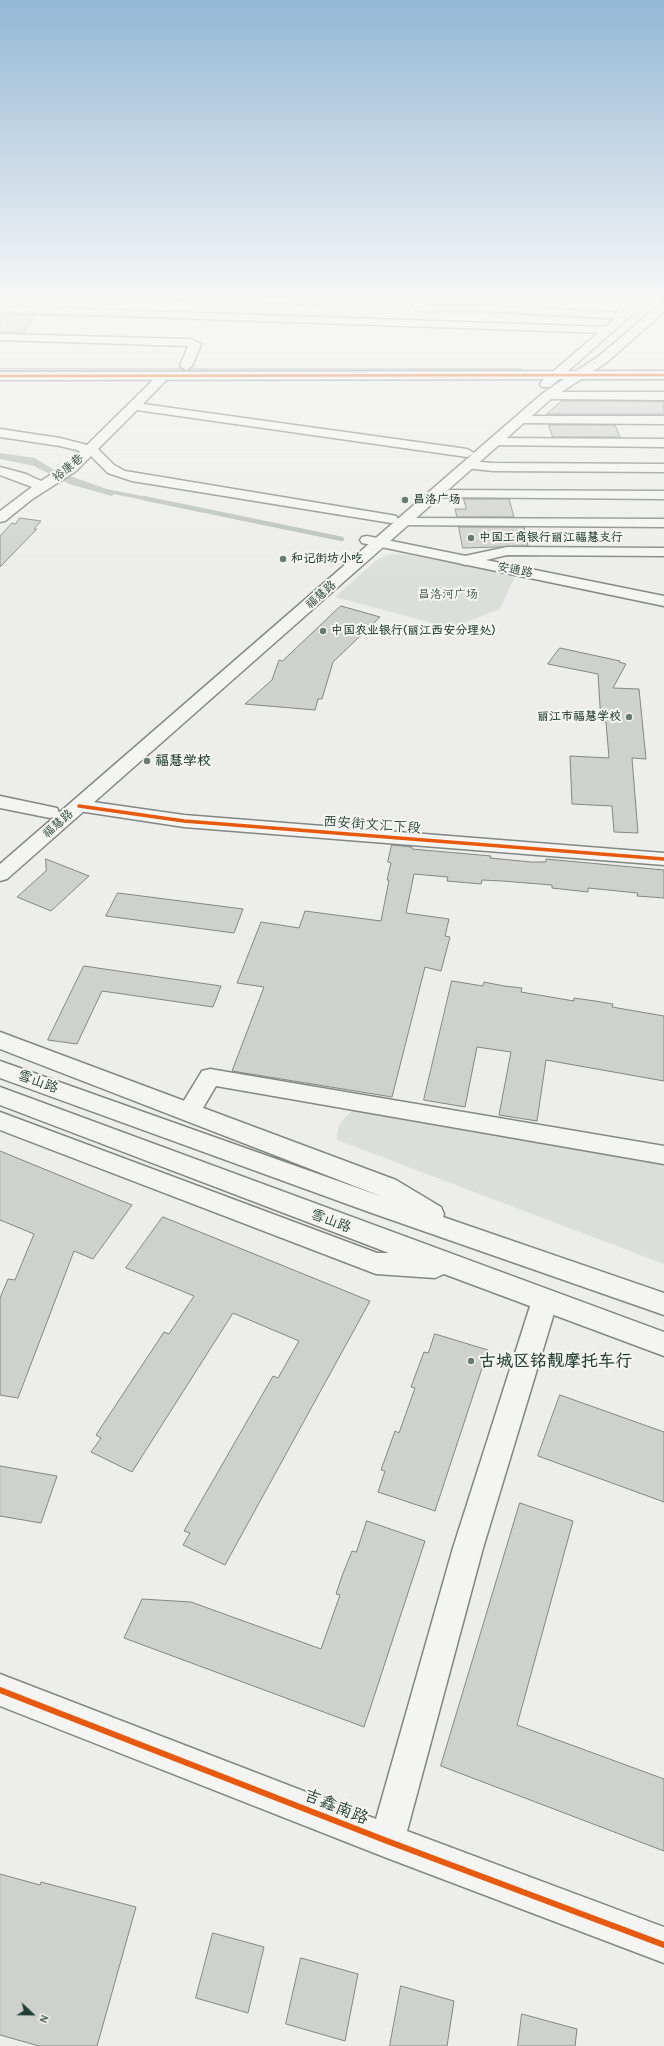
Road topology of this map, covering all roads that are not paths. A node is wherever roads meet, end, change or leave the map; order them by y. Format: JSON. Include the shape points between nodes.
{"nodes":[{"id":1,"x":148,"y":392,"type":"edge"},
{"id":2,"x":538,"y":392,"type":"edge"},
{"id":3,"x":553,"y":392,"type":"edge"},
{"id":4,"x":548,"y":396,"type":"junction"},
{"id":5,"x":664,"y":396,"type":"edge"},
{"id":6,"x":134,"y":406,"type":"junction"},
{"id":7,"x":520,"y":420,"type":"junction"},
{"id":8,"x":664,"y":420,"type":"edge"},
{"id":9,"x":0,"y":434,"type":"edge"},
{"id":10,"x":495,"y":442,"type":"junction"},
{"id":11,"x":664,"y":443,"type":"edge"},
{"id":12,"x":89,"y":450,"type":"junction"},
{"id":13,"x":468,"y":459,"type":"junction"},
{"id":14,"x":664,"y":468,"type":"edge"},
{"id":15,"x":0,"y":471,"type":"edge"},
{"id":16,"x":45,"y":486,"type":"junction"},
{"id":17,"x":436,"y":494,"type":"junction"},
{"id":18,"x":664,"y":495,"type":"edge"},
{"id":19,"x":0,"y":518,"type":"edge"},
{"id":20,"x":398,"y":521,"type":"junction"},
{"id":21,"x":664,"y":523,"type":"edge"},
{"id":22,"x":374,"y":542,"type":"junction"},
{"id":23,"x":664,"y":552,"type":"edge"},
{"id":24,"x":465,"y":560,"type":"junction"},
{"id":25,"x":664,"y":601,"type":"edge"},
{"id":26,"x":0,"y":802,"type":"edge"},
{"id":27,"x":79,"y":806,"type":"junction"},
{"id":28,"x":50,"y":812,"type":"junction"},
{"id":29,"x":0,"y":855,"type":"edge"},
{"id":30,"x":664,"y":859,"type":"edge"},
{"id":31,"x":0,"y":875,"type":"edge"},
{"id":32,"x":0,"y":1040,"type":"edge"},
{"id":33,"x":0,"y":1069,"type":"edge"},
{"id":34,"x":0,"y":1096,"type":"edge"},
{"id":35,"x":189,"y":1112,"type":"junction"},
{"id":36,"x":0,"y":1121,"type":"edge"},
{"id":37,"x":664,"y":1155,"type":"edge"},
{"id":38,"x":471,"y":1237,"type":"junction"},
{"id":39,"x":460,"y":1269,"type":"junction"},
{"id":40,"x":545,"y":1300,"type":"junction"},
{"id":41,"x":664,"y":1304,"type":"edge"},
{"id":42,"x":664,"y":1344,"type":"edge"},
{"id":43,"x":0,"y":1690,"type":"edge"},
{"id":44,"x":387,"y":1842,"type":"junction"},
{"id":45,"x":664,"y":1945,"type":"edge"}],
"edges":[{"from":1,"to":6,"type":"street","name":"裕康巷"},
{"from":2,"to":13,"type":"street","name":"福慧路"},
{"from":3,"to":4,"type":"street","name":"福慧路"},
{"from":4,"to":5,"type":"street"},
{"from":4,"to":7,"type":"street","name":"福慧路"},
{"from":6,"to":12,"type":"street","name":"裕康巷"},
{"from":6,"to":13,"type":"street"},
{"from":7,"to":8,"type":"street"},
{"from":7,"to":10,"type":"street","name":"福慧路"},
{"from":9,"to":12,"type":"street"},
{"from":10,"to":11,"type":"street"},
{"from":10,"to":13,"type":"street","name":"福慧路"},
{"from":12,"to":16,"type":"street","name":"裕康巷","via":[[71,468]]},
{"from":12,"to":20,"type":"street","via":[[97,454],[115,472],[136,478]]},
{"from":13,"to":14,"type":"street","via":[[493,467]]},
{"from":13,"to":17,"type":"street","name":"福慧路"},
{"from":13,"to":20,"type":"street","name":"福慧路"},
{"from":15,"to":16,"type":"street"},
{"from":16,"to":19,"type":"street","name":"裕康巷"},
{"from":17,"to":18,"type":"street"},
{"from":17,"to":20,"type":"street","name":"福慧路"},
{"from":20,"to":21,"type":"street"},
{"from":20,"to":22,"type":"street","name":"福慧路"},
{"from":22,"to":24,"type":"street","name":"安通路"},
{"from":22,"to":27,"type":"street","name":"福慧路"},
{"from":22,"to":28,"type":"street","name":"福慧路"},
{"from":23,"to":24,"type":"street","via":[[508,551]]},
{"from":24,"to":25,"type":"street","name":"安通路"},
{"from":26,"to":28,"type":"street"},
{"from":27,"to":30,"type":"street","name":"西安街文汇下段","via":[[184,821]]},
{"from":27,"to":31,"type":"street","name":"福慧路"},
{"from":28,"to":29,"type":"street","name":"福慧路"},
{"from":32,"to":35,"type":"street"},
{"from":33,"to":38,"type":"street","name":"雪山路"},
{"from":34,"to":39,"type":"street","name":"雪山路"},
{"from":35,"to":37,"type":"street","via":[[210,1077]]},
{"from":35,"to":38,"type":"street","via":[[386,1187]]},
{"from":36,"to":39,"type":"street","via":[[376,1263]]},
{"from":38,"to":41,"type":"street","name":"雪山路"},
{"from":39,"to":40,"type":"street","name":"雪山路"},
{"from":40,"to":42,"type":"street","name":"雪山路"},
{"from":40,"to":44,"type":"street","via":[[468,1548]]},
{"from":43,"to":44,"type":"street","name":"吉鑫南路"},
{"from":44,"to":45,"type":"street","name":"吉鑫南路"}]}
